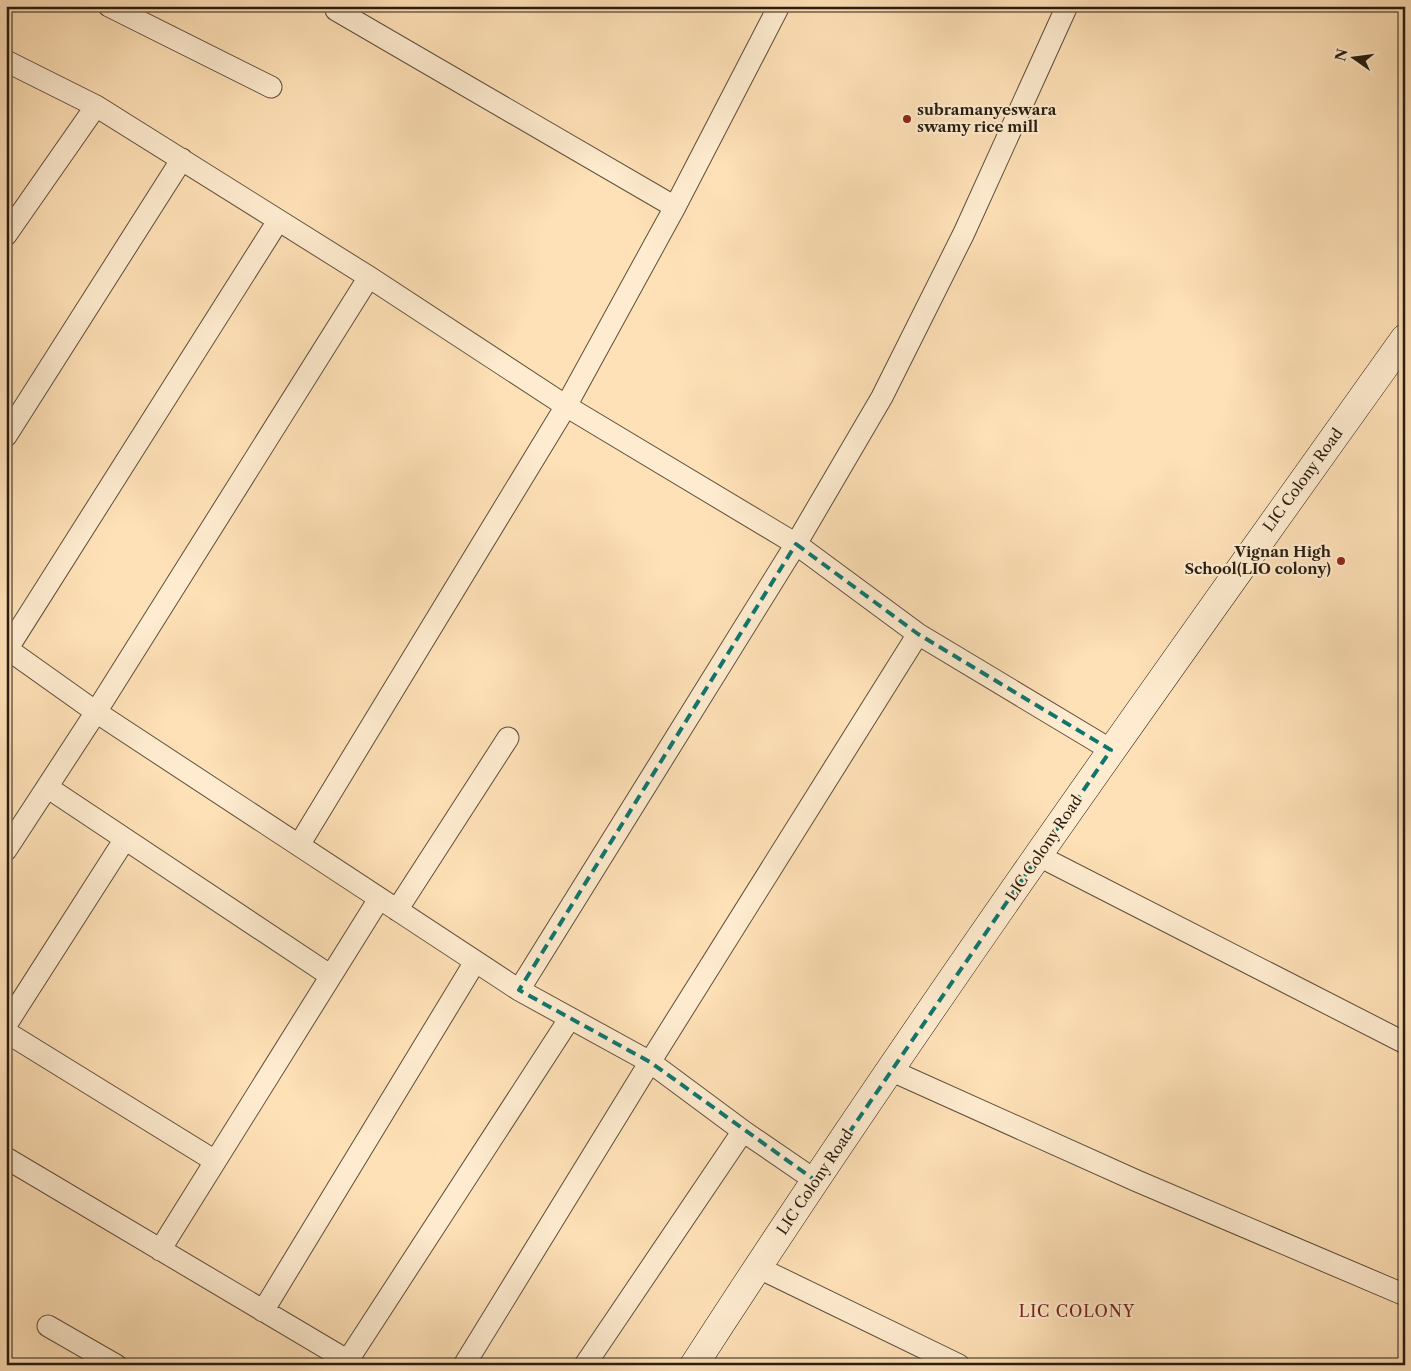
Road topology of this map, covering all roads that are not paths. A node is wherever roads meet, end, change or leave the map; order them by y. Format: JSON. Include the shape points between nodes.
{"nodes":[{"id":1,"x":109,"y":6,"type":"edge"},
{"id":2,"x":779,"y":6,"type":"edge"},
{"id":3,"x":1067,"y":6,"type":"edge"},
{"id":4,"x":336,"y":10,"type":"dead end"},
{"id":5,"x":6,"y":61,"type":"edge"},
{"id":6,"x":271,"y":88,"type":"dead end"},
{"id":7,"x":96,"y":106,"type":"junction"},
{"id":8,"x":182,"y":160,"type":"junction"},
{"id":9,"x":675,"y":208,"type":"junction"},
{"id":10,"x":278,"y":221,"type":"junction"},
{"id":11,"x":6,"y":235,"type":"edge"},
{"id":12,"x":369,"y":277,"type":"junction"},
{"id":13,"x":1405,"y":338,"type":"edge"},
{"id":14,"x":566,"y":406,"type":"junction"},
{"id":15,"x":6,"y":436,"type":"edge"},
{"id":16,"x":796,"y":544,"type":"junction"},
{"id":17,"x":918,"y":634,"type":"junction"},
{"id":18,"x":7,"y":649,"type":"edge"},
{"id":19,"x":96,"y":712,"type":"junction"},
{"id":20,"x":508,"y":738,"type":"dead end"},
{"id":21,"x":1111,"y":750,"type":"junction"},
{"id":22,"x":47,"y":787,"type":"junction"},
{"id":23,"x":125,"y":839,"type":"junction"},
{"id":24,"x":299,"y":846,"type":"junction"},
{"id":25,"x":6,"y":850,"type":"edge"},
{"id":26,"x":1039,"y":856,"type":"junction"},
{"id":27,"x":379,"y":899,"type":"junction"},
{"id":28,"x":397,"y":910,"type":"junction"},
{"id":29,"x":475,"y":962,"type":"junction"},
{"id":30,"x":331,"y":976,"type":"junction"},
{"id":31,"x":519,"y":990,"type":"junction"},
{"id":32,"x":570,"y":1018,"type":"junction"},
{"id":33,"x":6,"y":1025,"type":"edge"},
{"id":34,"x":6,"y":1032,"type":"edge"},
{"id":35,"x":1405,"y":1043,"type":"edge"},
{"id":36,"x":650,"y":1062,"type":"junction"},
{"id":37,"x":890,"y":1070,"type":"junction"},
{"id":38,"x":743,"y":1131,"type":"junction"},
{"id":39,"x":6,"y":1158,"type":"edge"},
{"id":40,"x":215,"y":1160,"type":"junction"},
{"id":41,"x":816,"y":1181,"type":"junction"},
{"id":42,"x":160,"y":1250,"type":"junction"},
{"id":43,"x":758,"y":1267,"type":"junction"},
{"id":44,"x":1405,"y":1295,"type":"edge"},
{"id":45,"x":263,"y":1311,"type":"junction"},
{"id":46,"x":48,"y":1326,"type":"dead end"},
{"id":47,"x":351,"y":1363,"type":"edge"},
{"id":48,"x":116,"y":1365,"type":"edge"},
{"id":49,"x":464,"y":1365,"type":"edge"},
{"id":50,"x":585,"y":1365,"type":"edge"},
{"id":51,"x":694,"y":1365,"type":"edge"},
{"id":52,"x":959,"y":1365,"type":"edge"}],
"edges":[{"from":1,"to":6,"type":"street"},
{"from":2,"to":9,"type":"street"},
{"from":3,"to":16,"type":"street","via":[[964,233],[886,388]]},
{"from":4,"to":9,"type":"street"},
{"from":5,"to":7,"type":"street"},
{"from":7,"to":8,"type":"street"},
{"from":7,"to":11,"type":"street"},
{"from":8,"to":10,"type":"street"},
{"from":8,"to":15,"type":"street"},
{"from":9,"to":14,"type":"street"},
{"from":10,"to":12,"type":"street"},
{"from":10,"to":18,"type":"street"},
{"from":12,"to":14,"type":"street"},
{"from":12,"to":19,"type":"street"},
{"from":13,"to":21,"type":"main road","name":"LIC Colony Road"},
{"from":14,"to":16,"type":"street"},
{"from":14,"to":24,"type":"street"},
{"from":16,"to":17,"type":"street"},
{"from":16,"to":31,"type":"street"},
{"from":17,"to":21,"type":"street"},
{"from":17,"to":36,"type":"street"},
{"from":18,"to":19,"type":"street"},
{"from":19,"to":22,"type":"street"},
{"from":19,"to":24,"type":"street"},
{"from":20,"to":28,"type":"street"},
{"from":21,"to":26,"type":"main road","name":"LIC Colony Road"},
{"from":22,"to":23,"type":"street"},
{"from":22,"to":25,"type":"street"},
{"from":23,"to":30,"type":"street"},
{"from":23,"to":33,"type":"street"},
{"from":24,"to":27,"type":"street"},
{"from":26,"to":35,"type":"street"},
{"from":26,"to":37,"type":"main road","name":"LIC Colony Road"},
{"from":27,"to":28,"type":"street"},
{"from":27,"to":30,"type":"street"},
{"from":28,"to":29,"type":"street"},
{"from":29,"to":31,"type":"street"},
{"from":29,"to":45,"type":"street"},
{"from":30,"to":40,"type":"street"},
{"from":31,"to":32,"type":"street"},
{"from":32,"to":36,"type":"street"},
{"from":32,"to":47,"type":"street"},
{"from":34,"to":40,"type":"street"},
{"from":36,"to":38,"type":"street"},
{"from":36,"to":49,"type":"street"},
{"from":37,"to":41,"type":"main road","name":"LIC Colony Road"},
{"from":37,"to":44,"type":"street","via":[[1137,1181]]},
{"from":38,"to":41,"type":"street"},
{"from":38,"to":50,"type":"street"},
{"from":39,"to":42,"type":"street"},
{"from":40,"to":42,"type":"street"},
{"from":41,"to":43,"type":"main road","name":"LIC Colony Road"},
{"from":42,"to":45,"type":"street"},
{"from":43,"to":51,"type":"main road","name":"LIC Colony Road"},
{"from":43,"to":52,"type":"street"},
{"from":45,"to":47,"type":"street"},
{"from":46,"to":48,"type":"street"}]}
